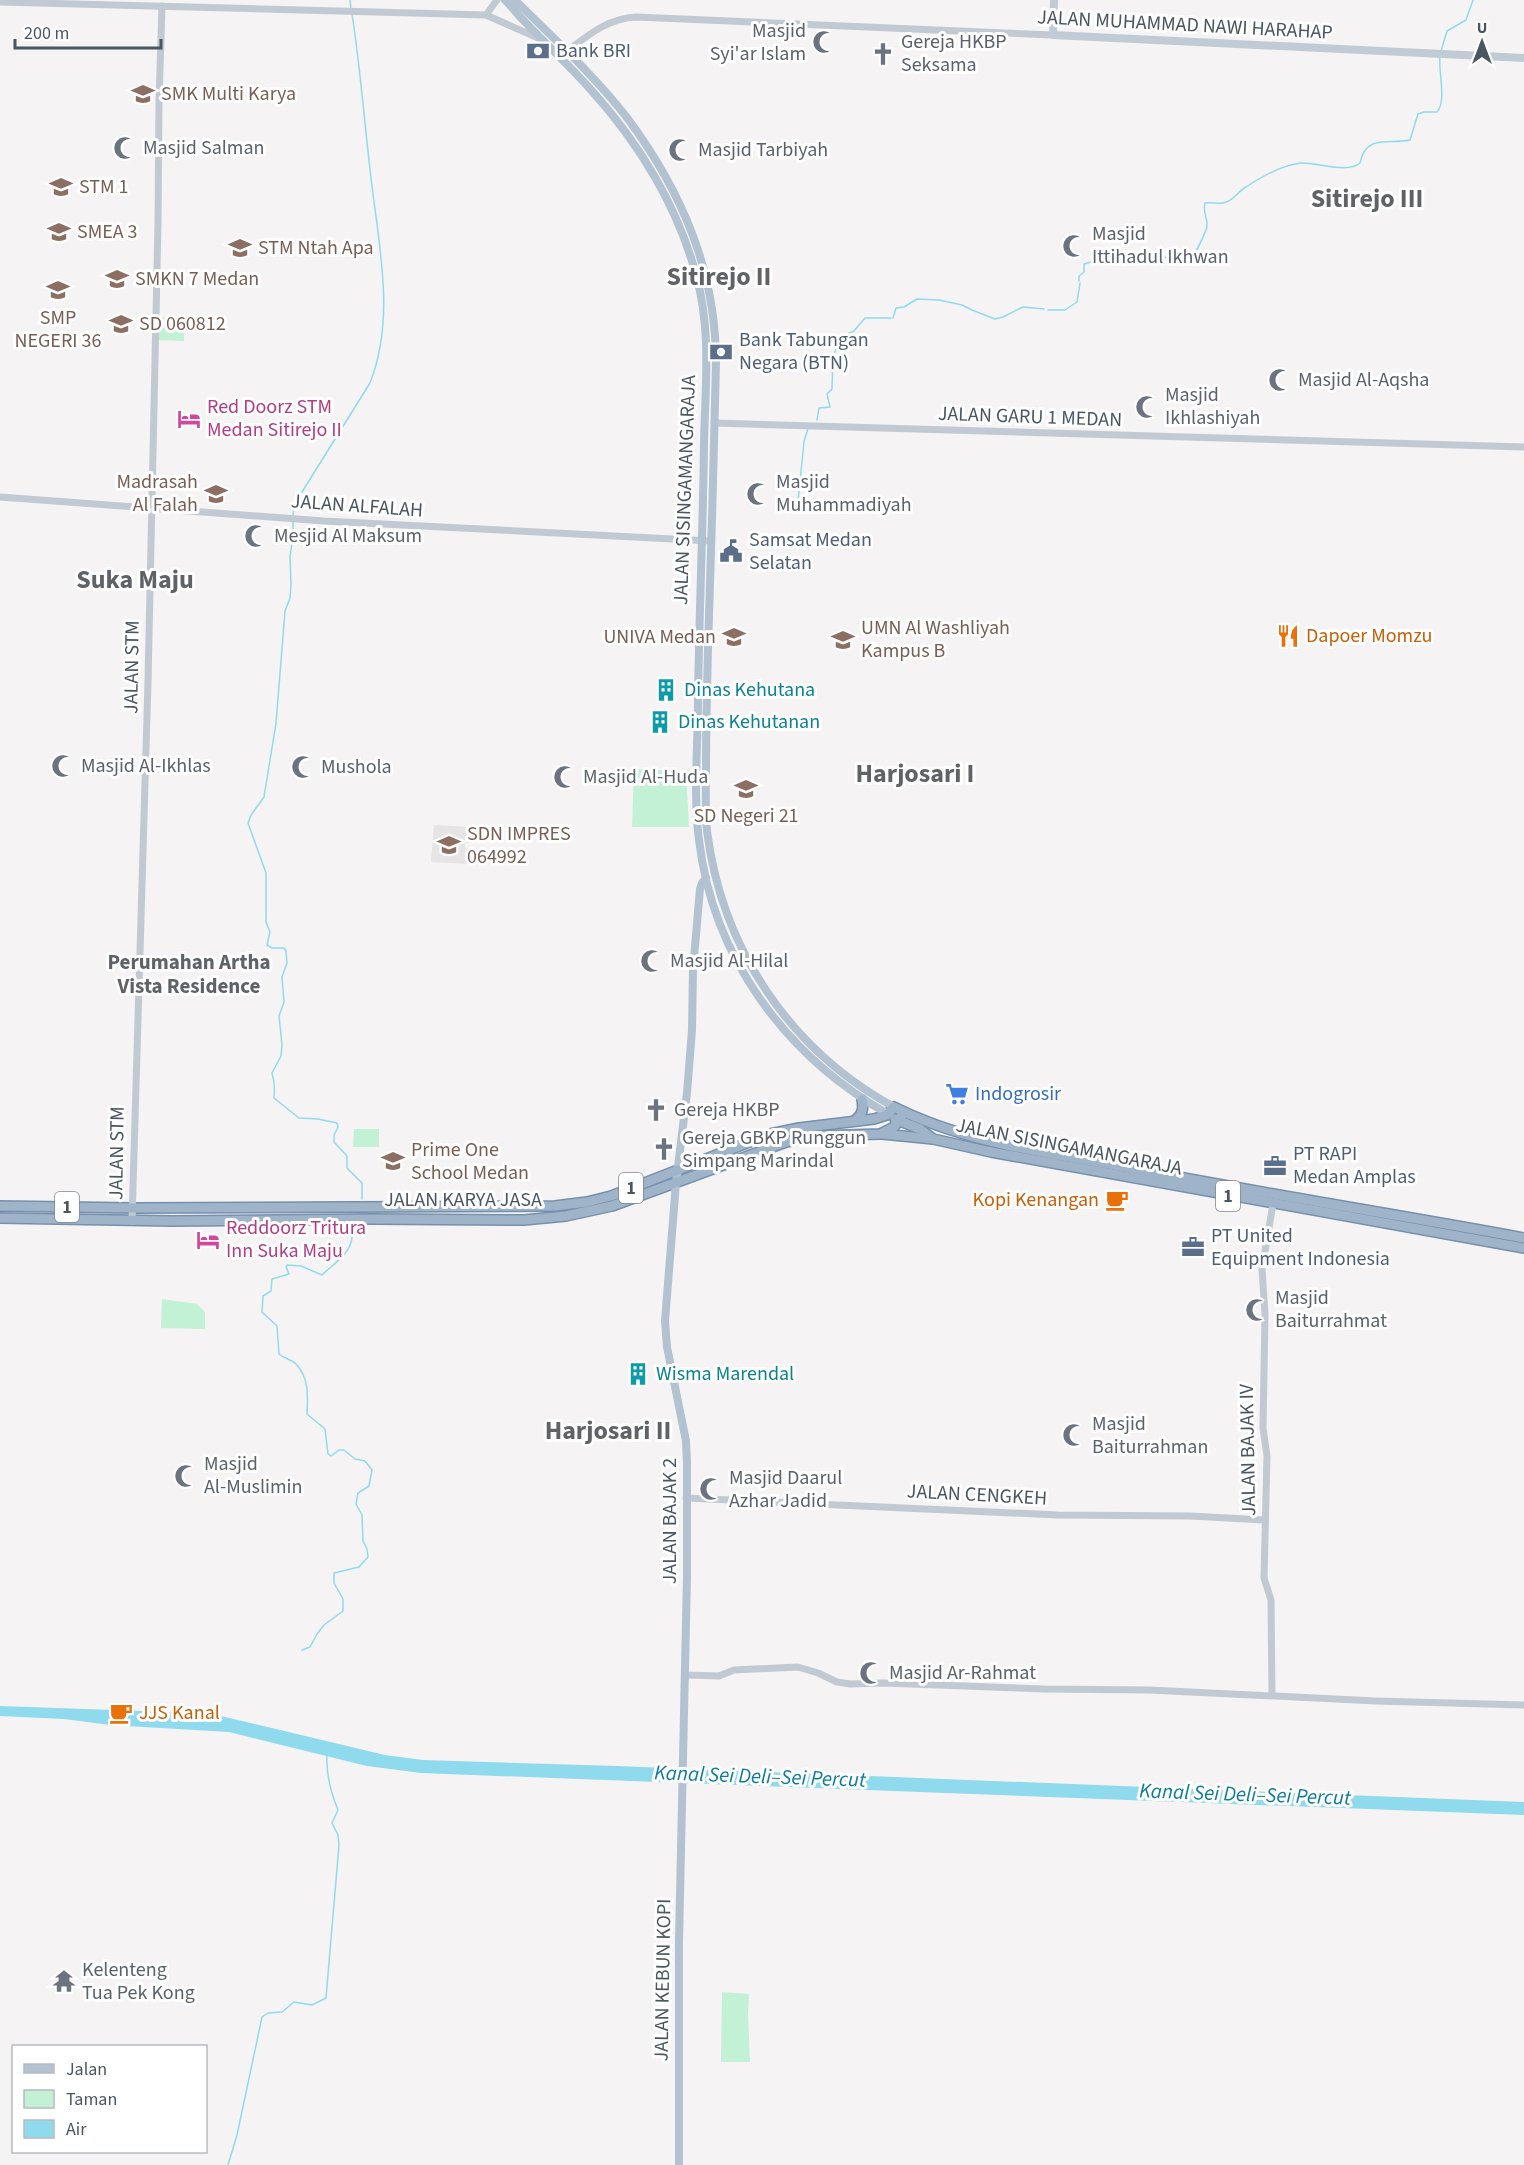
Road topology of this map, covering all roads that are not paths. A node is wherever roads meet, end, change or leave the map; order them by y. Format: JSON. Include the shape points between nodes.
{"nodes":[{"id":1,"x":497,"y":0,"type":"edge"},
{"id":2,"x":505,"y":0,"type":"edge"},
{"id":3,"x":515,"y":0,"type":"edge"},
{"id":4,"x":1054,"y":0,"type":"edge"},
{"id":5,"x":0,"y":2,"type":"edge"},
{"id":6,"x":162,"y":6,"type":"junction"},
{"id":7,"x":486,"y":15,"type":"junction"},
{"id":8,"x":1053,"y":35,"type":"junction"},
{"id":9,"x":544,"y":41,"type":"junction"},
{"id":10,"x":566,"y":52,"type":"junction"},
{"id":11,"x":1524,"y":58,"type":"edge"},
{"id":12,"x":701,"y":275,"type":"junction"},
{"id":13,"x":715,"y":423,"type":"junction"},
{"id":14,"x":1524,"y":447,"type":"edge"},
{"id":15,"x":0,"y":497,"type":"edge"},
{"id":16,"x":152,"y":507,"type":"junction"},
{"id":17,"x":706,"y":540,"type":"junction"},
{"id":18,"x":711,"y":877,"type":"junction"},
{"id":19,"x":698,"y":916,"type":"junction"},
{"id":20,"x":718,"y":916,"type":"junction"},
{"id":21,"x":862,"y":1100,"type":"junction"},
{"id":22,"x":891,"y":1110,"type":"junction"},
{"id":23,"x":904,"y":1112,"type":"junction"},
{"id":24,"x":854,"y":1121,"type":"junction"},
{"id":25,"x":899,"y":1121,"type":"junction"},
{"id":26,"x":880,"y":1134,"type":"junction"},
{"id":27,"x":933,"y":1139,"type":"junction"},
{"id":28,"x":678,"y":1171,"type":"junction"},
{"id":29,"x":676,"y":1183,"type":"junction"},
{"id":30,"x":1273,"y":1204,"type":"junction"},
{"id":31,"x":0,"y":1206,"type":"edge"},
{"id":32,"x":133,"y":1208,"type":"junction"},
{"id":33,"x":420,"y":1208,"type":"junction"},
{"id":34,"x":0,"y":1218,"type":"edge"},
{"id":35,"x":421,"y":1219,"type":"junction"},
{"id":36,"x":132,"y":1221,"type":"junction"},
{"id":37,"x":1524,"y":1238,"type":"edge"},
{"id":38,"x":1524,"y":1248,"type":"edge"},
{"id":39,"x":686,"y":1498,"type":"junction"},
{"id":40,"x":1265,"y":1520,"type":"junction"},
{"id":41,"x":685,"y":1675,"type":"junction"},
{"id":42,"x":1272,"y":1695,"type":"junction"},
{"id":43,"x":1524,"y":1705,"type":"edge"},
{"id":44,"x":682,"y":1755,"type":"joint"},
{"id":45,"x":679,"y":2165,"type":"edge"}],
"edges":[{"from":1,"to":7,"type":"street"},
{"from":2,"to":9,"type":"main road","name":"JALAN SISINGAMANGARAJA"},
{"from":3,"to":10,"type":"main road","name":"JALAN SISINGAMANGARAJA"},
{"from":4,"to":8,"type":"main road"},
{"from":5,"to":6,"type":"street"},
{"from":6,"to":7,"type":"street"},
{"from":6,"to":16,"type":"street","name":"JALAN STM"},
{"from":7,"to":9,"type":"street"},
{"from":8,"to":10,"type":"street","name":"JALAN MUHAMMAD NAWI HARAHAP","via":[[636,16],[611,21]]},
{"from":8,"to":11,"type":"main road","name":"JALAN MUHAMMAD NAWI HARAHAP"},
{"from":9,"to":12,"type":"main road","name":"JALAN SISINGAMANGARAJA","via":[[608,110],[646,164]]},
{"from":10,"to":12,"type":"main road","name":"JALAN SISINGAMANGARAJA","via":[[614,101],[655,160],[680,203]]},
{"from":12,"to":13,"type":"main road","name":"JALAN SISINGAMANGARAJA","via":[[716,331]]},
{"from":12,"to":17,"type":"main road","name":"JALAN SISINGAMANGARAJA","via":[[707,363]]},
{"from":13,"to":14,"type":"street","name":"JALAN GARU 1 MEDAN"},
{"from":13,"to":17,"type":"main road","name":"JALAN SISINGAMANGARAJA"},
{"from":15,"to":16,"type":"street","name":"JALAN ALFALAH"},
{"from":16,"to":17,"type":"street","name":"JALAN ALFALAH","via":[[295,519]]},
{"from":16,"to":32,"type":"street","name":"JALAN STM"},
{"from":17,"to":18,"type":"main road","name":"JALAN SISINGAMANGARAJA","via":[[697,789],[698,830]]},
{"from":18,"to":19,"type":"main road","name":"JALAN BAJAK 2","via":[[702,883]]},
{"from":18,"to":20,"type":"main road","name":"JALAN SISINGAMANGARAJA"},
{"from":18,"to":22,"type":"main road","name":"JALAN SISINGAMANGARAJA","via":[[762,985],[789,1022],[827,1061]]},
{"from":19,"to":20,"type":"main road"},
{"from":19,"to":28,"type":"main road","name":"JALAN BAJAK 2","via":[[692,1040]]},
{"from":20,"to":21,"type":"main road","name":"JALAN SISINGAMANGARAJA","via":[[732,952],[763,1004],[797,1046]]},
{"from":21,"to":22,"type":"main road","name":"JALAN SISINGAMANGARAJA"},
{"from":21,"to":24,"type":"highway","via":[[864,1108]]},
{"from":22,"to":23,"type":"highway","name":"JALAN SISINGAMANGARAJA","number":"1"},
{"from":22,"to":24,"type":"highway","name":"JALAN KARYA JASA","number":"1","via":[[874,1119]]},
{"from":22,"to":25,"type":"highway","name":"JALAN SISINGAMANGARAJA","number":"1"},
{"from":23,"to":25,"type":"highway"},
{"from":23,"to":37,"type":"highway","name":"JALAN SISINGAMANGARAJA","number":"1","via":[[944,1129],[998,1144]]},
{"from":24,"to":28,"type":"highway","name":"JALAN KARYA JASA","number":"1","via":[[770,1134]]},
{"from":25,"to":26,"type":"highway"},
{"from":25,"to":27,"type":"highway","name":"JALAN SISINGAMANGARAJA","number":"1","via":[[921,1129]]},
{"from":26,"to":27,"type":"highway","name":"JALAN KARYA JASA"},
{"from":26,"to":29,"type":"highway","name":"JALAN KARYA JASA","number":"1","via":[[800,1139]]},
{"from":27,"to":30,"type":"highway","name":"JALAN SISINGAMANGARAJA","number":"1"},
{"from":28,"to":29,"type":"main road","name":"JALAN BAJAK 2"},
{"from":28,"to":33,"type":"highway","name":"JALAN KARYA JASA","number":"1","via":[[587,1202]]},
{"from":29,"to":35,"type":"highway","name":"JALAN KARYA JASA","number":"1","via":[[612,1206],[566,1216],[524,1220]]},
{"from":29,"to":39,"type":"main road","name":"JALAN BAJAK 2","via":[[665,1321],[686,1441]]},
{"from":30,"to":38,"type":"highway","name":"JALAN SISINGAMANGARAJA","number":"1"},
{"from":30,"to":40,"type":"street","name":"JALAN BAJAK IV","via":[[1262,1269]]},
{"from":31,"to":32,"type":"highway","name":"JALAN KARYA JASA","number":"1"},
{"from":32,"to":33,"type":"highway","name":"JALAN KARYA JASA","number":"1"},
{"from":32,"to":36,"type":"street","name":"JALAN STM"},
{"from":33,"to":35,"type":"highway"},
{"from":34,"to":36,"type":"highway","name":"JALAN KARYA JASA","number":"1"},
{"from":35,"to":36,"type":"highway","name":"JALAN KARYA JASA","number":"1"},
{"from":39,"to":40,"type":"street","name":"JALAN CENGKEH"},
{"from":39,"to":41,"type":"main road","name":"JALAN BAJAK 2"},
{"from":40,"to":42,"type":"street","name":"JALAN BAJAK IV","via":[[1264,1578],[1271,1600]]},
{"from":41,"to":42,"type":"street","via":[[719,1676],[730,1671],[798,1667],[842,1683]]},
{"from":41,"to":44,"type":"main road","name":"JALAN BAJAK 2"},
{"from":42,"to":43,"type":"street"},
{"from":44,"to":45,"type":"main road","name":"JALAN KEBUN KOPI"}]}
